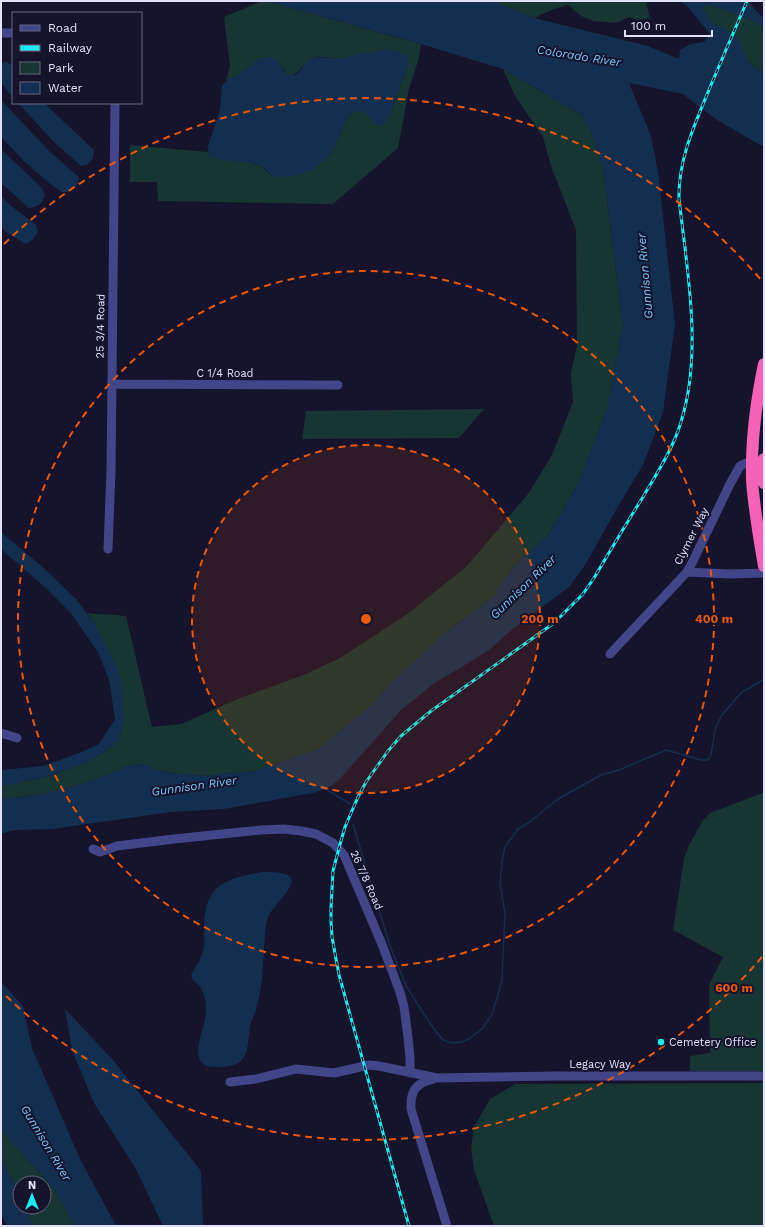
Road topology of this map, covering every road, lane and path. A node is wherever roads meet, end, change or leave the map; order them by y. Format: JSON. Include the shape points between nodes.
{"nodes":[{"id":1,"x":1,"y":32,"type":"edge"},
{"id":2,"x":12,"y":32,"type":"edge"},
{"id":3,"x":114,"y":104,"type":"edge"},
{"id":4,"x":764,"y":364,"type":"edge"},
{"id":5,"x":112,"y":384,"type":"junction"},
{"id":6,"x":338,"y":385,"type":"dead end"},
{"id":7,"x":757,"y":396,"type":"junction"},
{"id":8,"x":758,"y":461,"type":"edge"},
{"id":9,"x":760,"y":479,"type":"edge"},
{"id":10,"x":764,"y":540,"type":"edge"},
{"id":11,"x":108,"y":549,"type":"dead end"},
{"id":12,"x":764,"y":566,"type":"edge"},
{"id":13,"x":687,"y":572,"type":"junction"},
{"id":14,"x":764,"y":573,"type":"edge"},
{"id":15,"x":610,"y":654,"type":"dead end"},
{"id":16,"x":1,"y":733,"type":"edge"},
{"id":17,"x":17,"y":738,"type":"dead end"},
{"id":18,"x":93,"y":849,"type":"dead end"},
{"id":19,"x":410,"y":1073,"type":"junction"},
{"id":20,"x":764,"y":1076,"type":"edge"},
{"id":21,"x":437,"y":1078,"type":"junction"},
{"id":22,"x":230,"y":1082,"type":"dead end"},
{"id":23,"x":447,"y":1226,"type":"edge"}],
"edges":[{"from":1,"to":2,"type":"street"},
{"from":3,"to":5,"type":"street","name":"25 3/4 Road"},
{"from":4,"to":7,"type":"highway"},
{"from":5,"to":6,"type":"street","name":"C 1/4 Road"},
{"from":5,"to":11,"type":"street","name":"25 3/4 Road"},
{"from":7,"to":8,"type":"highway","via":[[753,445]]},
{"from":7,"to":9,"type":"highway","via":[[762,403],[757,469]]},
{"from":8,"to":9,"type":"highway"},
{"from":8,"to":13,"type":"street","name":"Clymer Way","via":[[740,466]]},
{"from":9,"to":10,"type":"highway","via":[[756,486]]},
{"from":9,"to":12,"type":"highway","via":[[758,533]]},
{"from":13,"to":14,"type":"street"},
{"from":13,"to":15,"type":"street","name":"Clymer Way"},
{"from":16,"to":17,"type":"street"},
{"from":18,"to":19,"type":"street","name":"26 7/8 Road","via":[[100,852],[117,846],[276,830],[316,834],[333,842],[347,860],[400,992],[408,1037]]},
{"from":19,"to":21,"type":"street"},
{"from":19,"to":22,"type":"street","via":[[369,1065],[334,1073],[296,1069],[256,1079]]},
{"from":20,"to":21,"type":"street","name":"Legacy Way"},
{"from":21,"to":23,"type":"street","via":[[418,1084],[411,1103],[413,1117]]}]}
